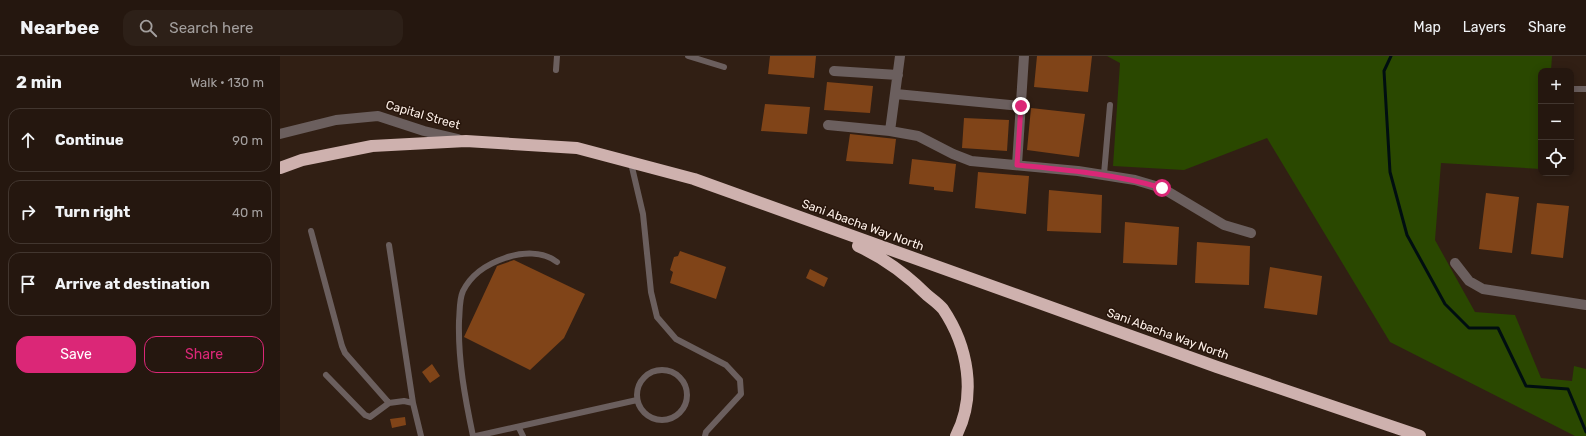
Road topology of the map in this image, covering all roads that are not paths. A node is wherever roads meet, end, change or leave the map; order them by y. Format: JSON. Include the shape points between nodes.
{"nodes":[{"id":1,"x":557,"y":56,"type":"edge"},
{"id":2,"x":688,"y":56,"type":"edge"},
{"id":3,"x":900,"y":56,"type":"edge"},
{"id":4,"x":1024,"y":56,"type":"edge"},
{"id":5,"x":724,"y":68,"type":"dead end"},
{"id":6,"x":556,"y":70,"type":"dead end"},
{"id":7,"x":834,"y":71,"type":"dead end"},
{"id":8,"x":898,"y":75,"type":"junction"},
{"id":9,"x":1574,"y":89,"type":"edge"},
{"id":10,"x":1586,"y":89,"type":"edge"},
{"id":11,"x":896,"y":94,"type":"junction"},
{"id":12,"x":1110,"y":105,"type":"dead end"},
{"id":13,"x":1021,"y":106,"type":"junction"},
{"id":14,"x":828,"y":125,"type":"dead end"},
{"id":15,"x":890,"y":130,"type":"junction"},
{"id":16,"x":280,"y":134,"type":"edge"},
{"id":17,"x":466,"y":141,"type":"junction"},
{"id":18,"x":631,"y":163,"type":"junction"},
{"id":19,"x":1017,"y":165,"type":"junction"},
{"id":20,"x":280,"y":168,"type":"edge"},
{"id":21,"x":1104,"y":174,"type":"junction"},
{"id":22,"x":798,"y":217,"type":"junction"},
{"id":23,"x":311,"y":231,"type":"dead end"},
{"id":24,"x":1251,"y":233,"type":"dead end"},
{"id":25,"x":389,"y":245,"type":"dead end"},
{"id":26,"x":557,"y":262,"type":"dead end"},
{"id":27,"x":1455,"y":263,"type":"dead end"},
{"id":28,"x":1586,"y":305,"type":"edge"},
{"id":29,"x":326,"y":375,"type":"dead end"},
{"id":30,"x":637,"y":400,"type":"junction"},
{"id":31,"x":389,"y":403,"type":"junction"},
{"id":32,"x":413,"y":404,"type":"junction"},
{"id":33,"x":518,"y":428,"type":"junction"},
{"id":34,"x":421,"y":436,"type":"edge"},
{"id":35,"x":475,"y":436,"type":"edge"},
{"id":36,"x":523,"y":436,"type":"edge"},
{"id":37,"x":705,"y":436,"type":"edge"},
{"id":38,"x":956,"y":436,"type":"edge"},
{"id":39,"x":1420,"y":436,"type":"edge"}],
"edges":[{"from":1,"to":6,"type":"lane"},
{"from":2,"to":5,"type":"lane"},
{"from":3,"to":8,"type":"street"},
{"from":4,"to":13,"type":"street"},
{"from":7,"to":8,"type":"street"},
{"from":8,"to":11,"type":"street"},
{"from":9,"to":10,"type":"lane"},
{"from":11,"to":13,"type":"street"},
{"from":11,"to":15,"type":"street"},
{"from":12,"to":21,"type":"lane"},
{"from":13,"to":19,"type":"street"},
{"from":14,"to":15,"type":"street"},
{"from":15,"to":19,"type":"street","via":[[918,136],[971,161]]},
{"from":16,"to":17,"type":"street","name":"Capital Street","via":[[336,120],[378,116]]},
{"from":17,"to":18,"type":"highway","name":"Sani Abacha Way North","via":[[576,148]]},
{"from":17,"to":20,"type":"highway","name":"Sani Abacha Way North","via":[[372,146],[302,160]]},
{"from":18,"to":22,"type":"highway","name":"Sani Abacha Way North","via":[[694,179]]},
{"from":18,"to":37,"type":"lane","via":[[643,214],[651,292],[657,317],[676,339],[726,365],[740,380],[741,394]]},
{"from":19,"to":21,"type":"street"},
{"from":21,"to":24,"type":"street","via":[[1162,188],[1224,225]]},
{"from":22,"to":38,"type":"highway","via":[[871,251],[909,277],[942,309],[962,346],[969,386],[963,423]]},
{"from":22,"to":39,"type":"highway","name":"Sani Abacha Way North","via":[[1217,367]]},
{"from":23,"to":31,"type":"lane","via":[[342,346]]},
{"from":25,"to":32,"type":"lane"},
{"from":26,"to":35,"type":"lane","via":[[548,256],[513,255],[489,263],[473,276],[463,292],[458,343],[461,375]]},
{"from":27,"to":28,"type":"street","via":[[1469,281],[1483,288]]},
{"from":29,"to":31,"type":"lane","via":[[365,415],[370,417]]},
{"from":30,"to":30,"type":"lane","via":[[651,418],[667,419],[685,406],[687,389],[678,375],[670,371],[657,370],[645,376],[640,383]]},
{"from":30,"to":33,"type":"lane"},
{"from":31,"to":32,"type":"lane","via":[[404,401]]},
{"from":32,"to":34,"type":"lane"},
{"from":33,"to":35,"type":"lane"},
{"from":33,"to":36,"type":"lane"}]}
